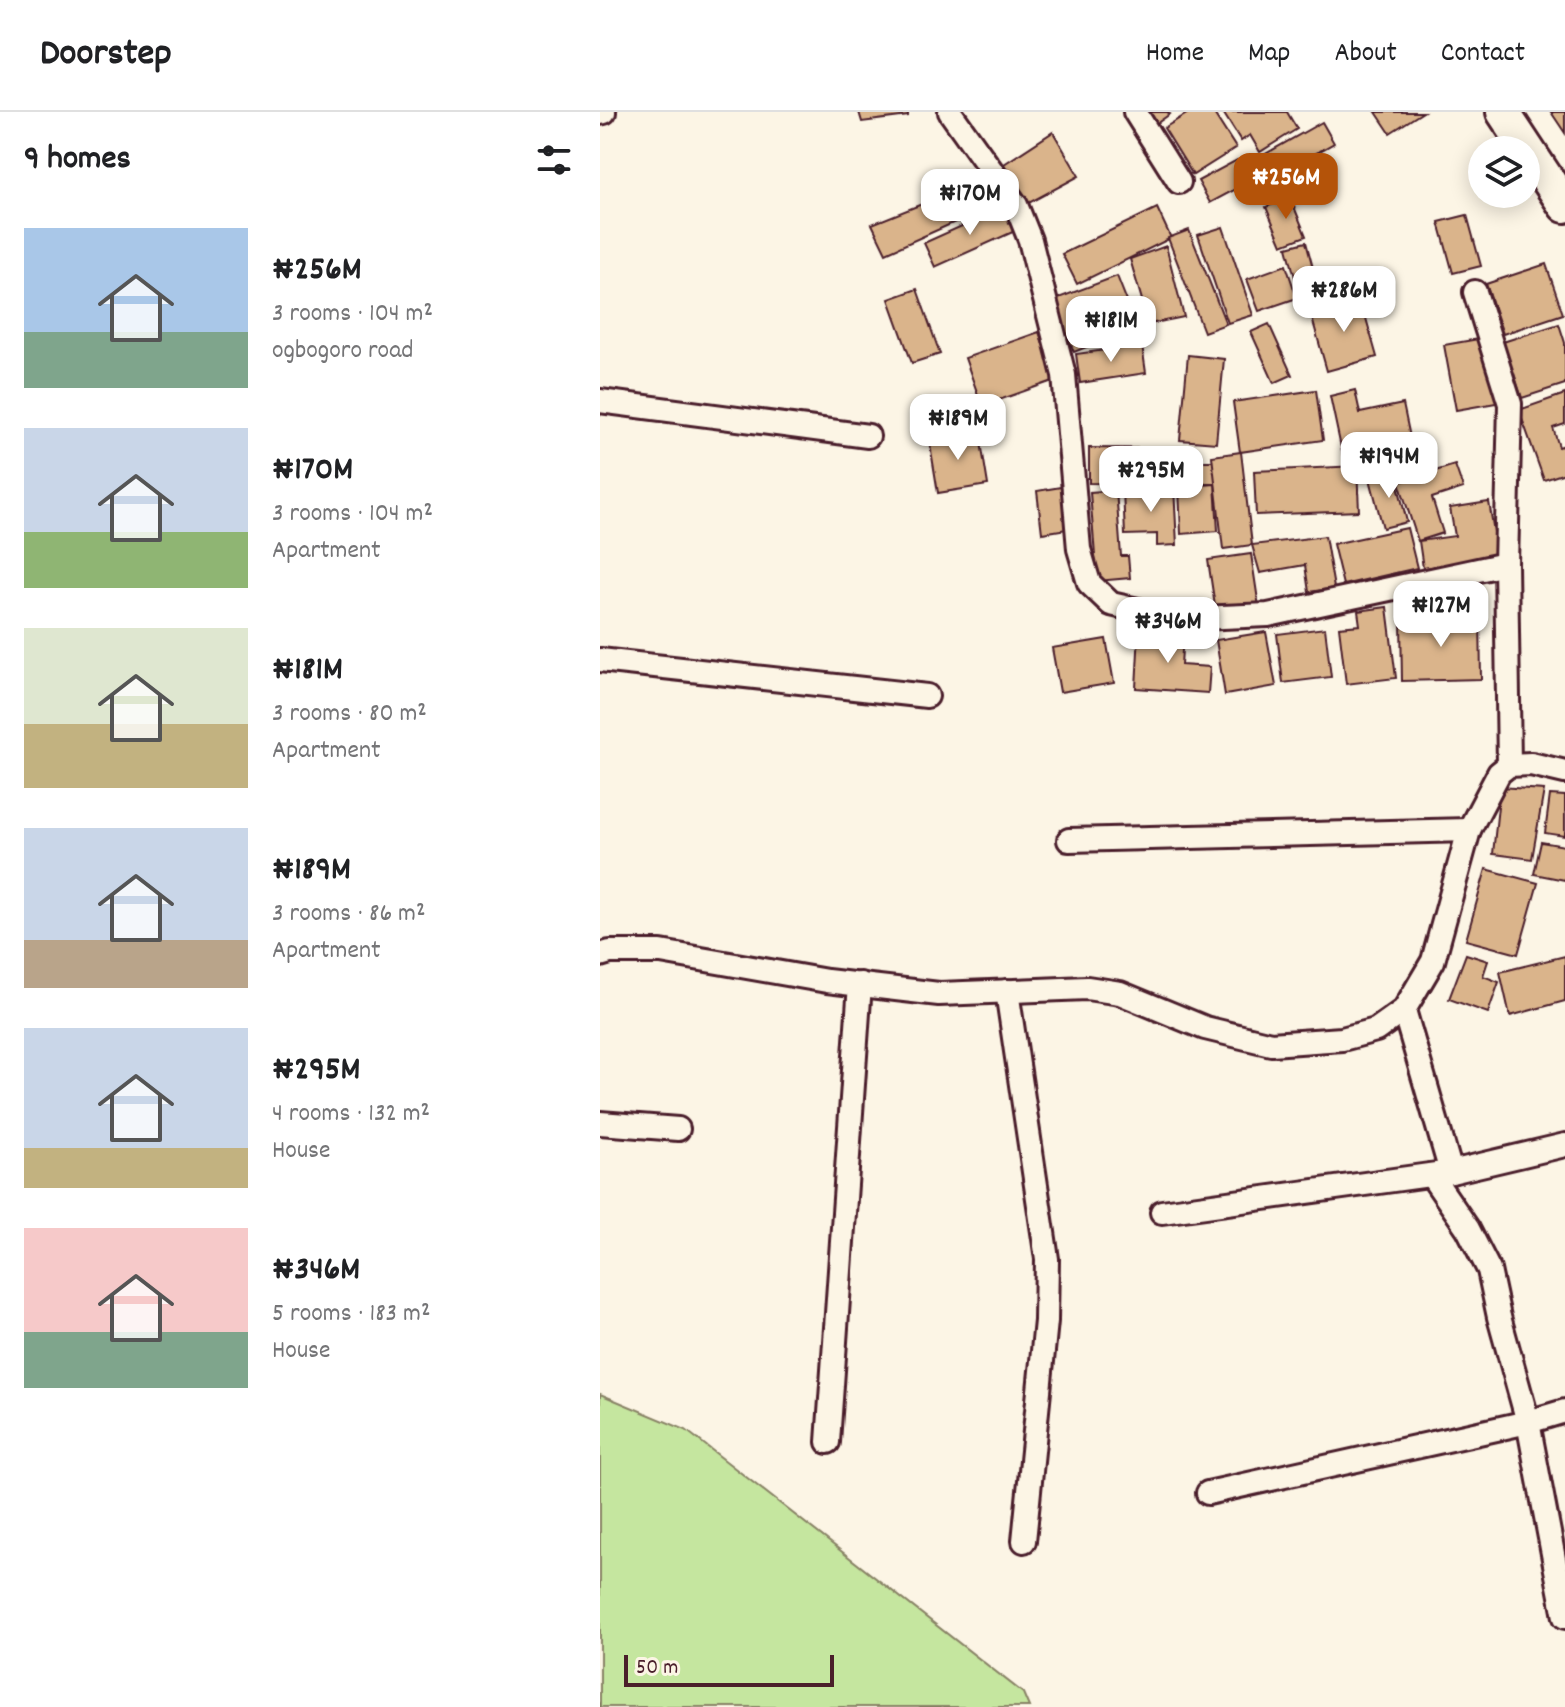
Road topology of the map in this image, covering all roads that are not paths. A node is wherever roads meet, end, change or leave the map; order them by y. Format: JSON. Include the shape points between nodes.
{"nodes":[{"id":1,"x":950,"y":112,"type":"edge"},
{"id":2,"x":1135,"y":112,"type":"edge"},
{"id":3,"x":1503,"y":112,"type":"edge"},
{"id":4,"x":1179,"y":182,"type":"dead end"},
{"id":5,"x":1565,"y":206,"type":"edge"},
{"id":6,"x":1475,"y":292,"type":"dead end"},
{"id":7,"x":600,"y":401,"type":"edge"},
{"id":8,"x":868,"y":436,"type":"dead end"},
{"id":9,"x":1506,"y":564,"type":"junction"},
{"id":10,"x":600,"y":660,"type":"edge"},
{"id":11,"x":927,"y":696,"type":"dead end"},
{"id":12,"x":1509,"y":765,"type":"junction"},
{"id":13,"x":1565,"y":772,"type":"edge"},
{"id":14,"x":1469,"y":830,"type":"junction"},
{"id":15,"x":1069,"y":840,"type":"dead end"},
{"id":16,"x":600,"y":955,"type":"edge"},
{"id":17,"x":860,"y":984,"type":"junction"},
{"id":18,"x":1007,"y":991,"type":"junction"},
{"id":19,"x":1404,"y":1010,"type":"junction"},
{"id":20,"x":600,"y":1123,"type":"edge"},
{"id":21,"x":678,"y":1129,"type":"dead end"},
{"id":22,"x":1565,"y":1145,"type":"edge"},
{"id":23,"x":1441,"y":1173,"type":"junction"},
{"id":24,"x":1162,"y":1212,"type":"dead end"},
{"id":25,"x":1565,"y":1411,"type":"edge"},
{"id":26,"x":1528,"y":1422,"type":"junction"},
{"id":27,"x":828,"y":1442,"type":"dead end"},
{"id":28,"x":1208,"y":1493,"type":"dead end"},
{"id":29,"x":1024,"y":1541,"type":"dead end"},
{"id":30,"x":1565,"y":1617,"type":"edge"}],
"edges":[{"from":1,"to":9,"type":"street","via":[[1016,205],[1030,240],[1064,375],[1079,549],[1089,583],[1111,604],[1177,619],[1268,615]]},
{"from":2,"to":4,"type":"street"},
{"from":3,"to":5,"type":"street"},
{"from":6,"to":9,"type":"street","via":[[1510,404]]},
{"from":7,"to":8,"type":"street"},
{"from":9,"to":12,"type":"street"},
{"from":10,"to":11,"type":"street"},
{"from":12,"to":13,"type":"street"},
{"from":12,"to":14,"type":"street","via":[[1499,773]]},
{"from":14,"to":15,"type":"street"},
{"from":14,"to":19,"type":"street","via":[[1433,961]]},
{"from":16,"to":17,"type":"street","via":[[661,952]]},
{"from":17,"to":18,"type":"street","via":[[939,994]]},
{"from":17,"to":27,"type":"street"},
{"from":18,"to":19,"type":"street","via":[[1087,988],[1120,993],[1205,1028],[1271,1044],[1342,1039],[1376,1030]]},
{"from":18,"to":29,"type":"street","via":[[1047,1259],[1046,1321]]},
{"from":19,"to":23,"type":"street"},
{"from":20,"to":21,"type":"street"},
{"from":22,"to":23,"type":"street"},
{"from":23,"to":24,"type":"street"},
{"from":23,"to":26,"type":"street","via":[[1489,1270]]},
{"from":25,"to":26,"type":"street"},
{"from":26,"to":28,"type":"street"},
{"from":26,"to":30,"type":"street"}]}
